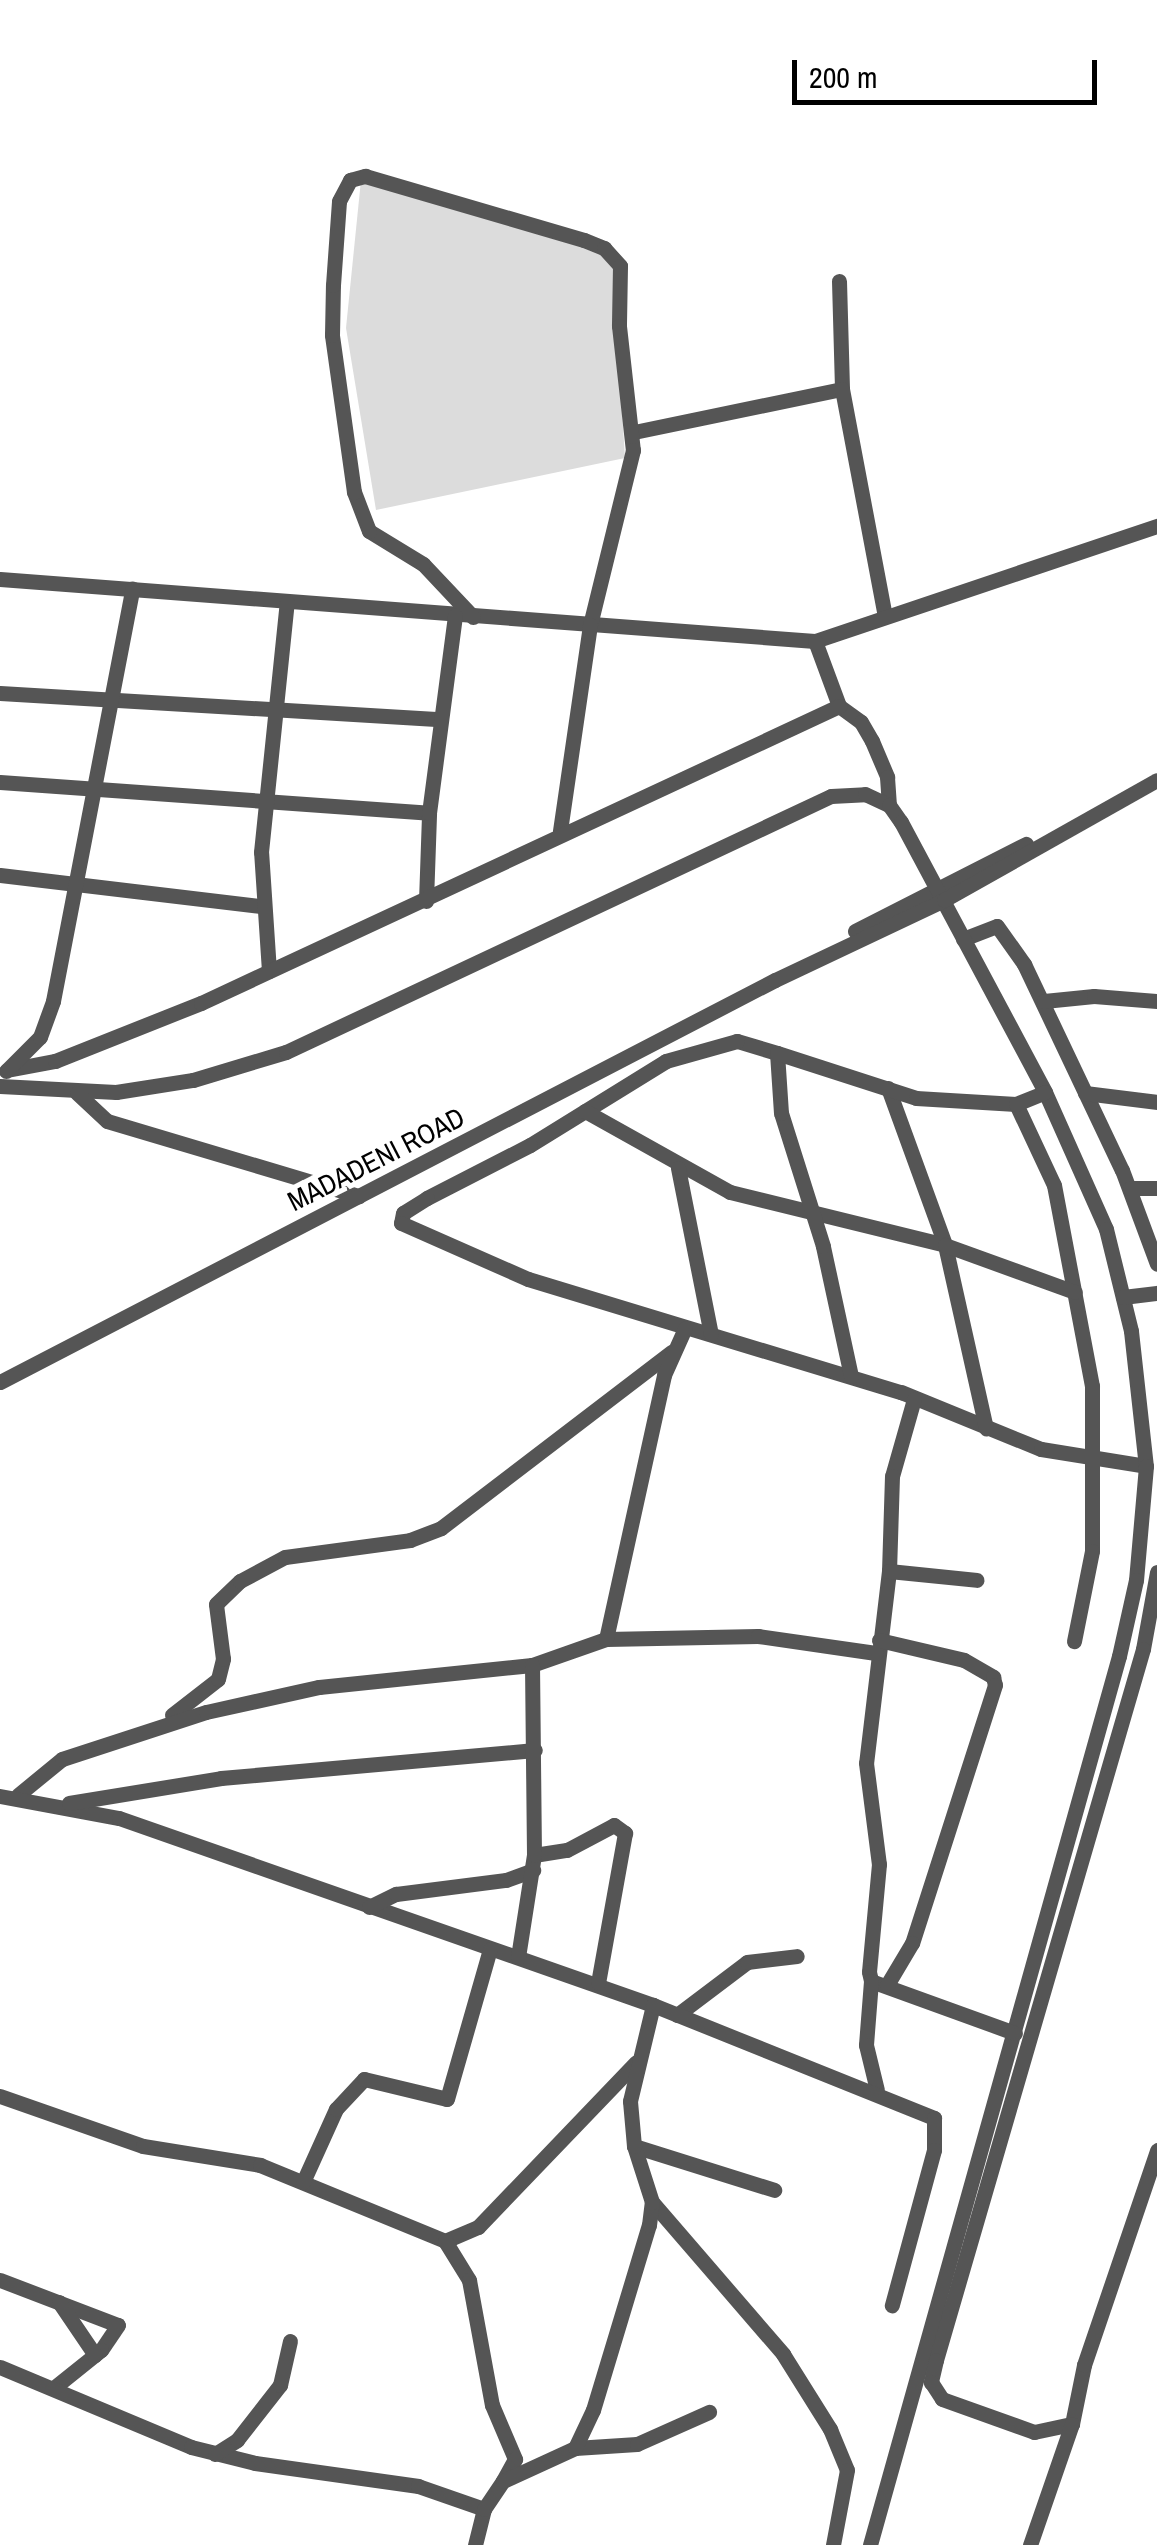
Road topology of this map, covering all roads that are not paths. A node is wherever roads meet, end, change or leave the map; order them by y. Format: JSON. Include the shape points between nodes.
{"nodes":[{"id":1,"x":838,"y":281,"type":"dead end"},
{"id":2,"x":842,"y":389,"type":"junction"},
{"id":3,"x":634,"y":432,"type":"junction"},
{"id":4,"x":1157,"y":526,"type":"edge"},
{"id":5,"x":0,"y":579,"type":"edge"},
{"id":6,"x":132,"y":589,"type":"junction"},
{"id":7,"x":287,"y":602,"type":"junction"},
{"id":8,"x":455,"y":616,"type":"junction"},
{"id":9,"x":886,"y":616,"type":"junction"},
{"id":10,"x":473,"y":617,"type":"junction"},
{"id":11,"x":590,"y":625,"type":"junction"},
{"id":12,"x":816,"y":642,"type":"junction"},
{"id":13,"x":0,"y":693,"type":"edge"},
{"id":14,"x":113,"y":698,"type":"junction"},
{"id":15,"x":839,"y":706,"type":"junction"},
{"id":16,"x":277,"y":710,"type":"junction"},
{"id":17,"x":440,"y":718,"type":"junction"},
{"id":18,"x":1157,"y":780,"type":"edge"},
{"id":19,"x":0,"y":782,"type":"edge"},
{"id":20,"x":98,"y":790,"type":"junction"},
{"id":21,"x":266,"y":802,"type":"junction"},
{"id":22,"x":889,"y":805,"type":"junction"},
{"id":23,"x":429,"y":813,"type":"junction"},
{"id":24,"x":560,"y":831,"type":"junction"},
{"id":25,"x":0,"y":875,"type":"edge"},
{"id":26,"x":80,"y":884,"type":"junction"},
{"id":27,"x":941,"y":894,"type":"junction"},
{"id":28,"x":426,"y":900,"type":"junction"},
{"id":29,"x":262,"y":906,"type":"junction"},
{"id":30,"x":963,"y":939,"type":"junction"},
{"id":31,"x":269,"y":971,"type":"junction"},
{"id":32,"x":1044,"y":1002,"type":"junction"},
{"id":33,"x":1157,"y":1002,"type":"edge"},
{"id":34,"x":777,"y":1053,"type":"junction"},
{"id":35,"x":2,"y":1077,"type":"edge"},
{"id":36,"x":888,"y":1088,"type":"junction"},
{"id":37,"x":1045,"y":1092,"type":"junction"},
{"id":38,"x":1085,"y":1092,"type":"junction"},
{"id":39,"x":77,"y":1093,"type":"junction"},
{"id":40,"x":1157,"y":1102,"type":"edge"},
{"id":41,"x":1016,"y":1104,"type":"junction"},
{"id":42,"x":585,"y":1111,"type":"junction"},
{"id":43,"x":678,"y":1168,"type":"junction"},
{"id":44,"x":1130,"y":1188,"type":"junction"},
{"id":45,"x":1157,"y":1188,"type":"edge"},
{"id":46,"x":359,"y":1196,"type":"junction"},
{"id":47,"x":807,"y":1210,"type":"junction"},
{"id":48,"x":946,"y":1244,"type":"junction"},
{"id":49,"x":1157,"y":1264,"type":"edge"},
{"id":50,"x":1076,"y":1292,"type":"junction"},
{"id":51,"x":1157,"y":1293,"type":"edge"},
{"id":52,"x":1124,"y":1297,"type":"junction"},
{"id":53,"x":685,"y":1328,"type":"junction"},
{"id":54,"x":711,"y":1334,"type":"junction"},
{"id":55,"x":671,"y":1352,"type":"junction"},
{"id":56,"x":851,"y":1376,"type":"junction"},
{"id":57,"x":0,"y":1382,"type":"edge"},
{"id":58,"x":914,"y":1399,"type":"junction"},
{"id":59,"x":986,"y":1428,"type":"junction"},
{"id":60,"x":1094,"y":1460,"type":"junction"},
{"id":61,"x":1146,"y":1466,"type":"junction"},
{"id":62,"x":889,"y":1571,"type":"junction"},
{"id":63,"x":1157,"y":1572,"type":"edge"},
{"id":64,"x":977,"y":1580,"type":"dead end"},
{"id":65,"x":606,"y":1639,"type":"junction"},
{"id":66,"x":1074,"y":1641,"type":"dead end"},
{"id":67,"x":878,"y":1646,"type":"junction"},
{"id":68,"x":532,"y":1665,"type":"junction"},
{"id":69,"x":151,"y":1727,"type":"junction"},
{"id":70,"x":535,"y":1750,"type":"junction"},
{"id":71,"x":18,"y":1795,"type":"junction"},
{"id":72,"x":0,"y":1796,"type":"edge"},
{"id":73,"x":65,"y":1804,"type":"junction"},
{"id":74,"x":533,"y":1863,"type":"junction"},
{"id":75,"x":369,"y":1906,"type":"junction"},
{"id":76,"x":490,"y":1949,"type":"junction"},
{"id":77,"x":797,"y":1956,"type":"dead end"},
{"id":78,"x":518,"y":1957,"type":"junction"},
{"id":79,"x":598,"y":1983,"type":"junction"},
{"id":80,"x":879,"y":1983,"type":"junction"},
{"id":81,"x":653,"y":2005,"type":"junction"},
{"id":82,"x":677,"y":2015,"type":"junction"},
{"id":83,"x":1015,"y":2032,"type":"junction"},
{"id":84,"x":637,"y":2060,"type":"junction"},
{"id":85,"x":877,"y":2090,"type":"junction"},
{"id":86,"x":0,"y":2096,"type":"edge"},
{"id":87,"x":1001,"y":2108,"type":"junction"},
{"id":88,"x":634,"y":2146,"type":"junction"},
{"id":89,"x":1157,"y":2150,"type":"edge"},
{"id":90,"x":303,"y":2182,"type":"junction"},
{"id":91,"x":774,"y":2190,"type":"dead end"},
{"id":92,"x":652,"y":2202,"type":"junction"},
{"id":93,"x":445,"y":2241,"type":"junction"},
{"id":94,"x":0,"y":2280,"type":"edge"},
{"id":95,"x":58,"y":2302,"type":"junction"},
{"id":96,"x":892,"y":2305,"type":"dead end"},
{"id":97,"x":290,"y":2341,"type":"dead end"},
{"id":98,"x":95,"y":2355,"type":"junction"},
{"id":99,"x":0,"y":2367,"type":"edge"},
{"id":100,"x":55,"y":2387,"type":"junction"},
{"id":101,"x":709,"y":2412,"type":"dead end"},
{"id":102,"x":1072,"y":2424,"type":"junction"},
{"id":103,"x":575,"y":2448,"type":"junction"},
{"id":104,"x":214,"y":2454,"type":"junction"},
{"id":105,"x":504,"y":2482,"type":"junction"},
{"id":106,"x":484,"y":2509,"type":"junction"},
{"id":107,"x":474,"y":2545,"type":"edge"},
{"id":108,"x":833,"y":2545,"type":"edge"},
{"id":109,"x":870,"y":2545,"type":"edge"},
{"id":110,"x":1030,"y":2545,"type":"edge"}],
"edges":[{"from":1,"to":2,"type":"street"},
{"from":2,"to":3,"type":"street"},
{"from":2,"to":9,"type":"street"},
{"from":3,"to":10,"type":"street","via":[[614,256],[584,240],[366,176],[350,180],[336,232],[332,334],[360,513],[369,530],[423,564]]},
{"from":3,"to":11,"type":"street"},
{"from":4,"to":9,"type":"street"},
{"from":5,"to":6,"type":"street"},
{"from":6,"to":7,"type":"street"},
{"from":6,"to":14,"type":"street"},
{"from":7,"to":8,"type":"street"},
{"from":7,"to":16,"type":"street"},
{"from":8,"to":10,"type":"street"},
{"from":8,"to":17,"type":"street"},
{"from":9,"to":12,"type":"street"},
{"from":10,"to":11,"type":"street"},
{"from":11,"to":12,"type":"street"},
{"from":11,"to":24,"type":"street"},
{"from":12,"to":15,"type":"street"},
{"from":13,"to":14,"type":"street"},
{"from":14,"to":16,"type":"street"},
{"from":14,"to":20,"type":"street"},
{"from":15,"to":22,"type":"street","via":[[866,728],[887,777]]},
{"from":15,"to":24,"type":"street"},
{"from":16,"to":17,"type":"street"},
{"from":16,"to":21,"type":"street"},
{"from":17,"to":23,"type":"street"},
{"from":18,"to":27,"type":"street","name":"MADADENI ROAD"},
{"from":19,"to":20,"type":"street"},
{"from":20,"to":21,"type":"street"},
{"from":20,"to":26,"type":"street"},
{"from":21,"to":23,"type":"street"},
{"from":21,"to":29,"type":"street"},
{"from":22,"to":27,"type":"street"},
{"from":22,"to":39,"type":"street","via":[[854,792],[832,796],[286,1052],[193,1080]]},
{"from":23,"to":28,"type":"street"},
{"from":24,"to":28,"type":"street"},
{"from":25,"to":26,"type":"street"},
{"from":26,"to":29,"type":"street"},
{"from":26,"to":35,"type":"street","via":[[44,1027]]},
{"from":27,"to":30,"type":"street"},
{"from":27,"to":46,"type":"street","name":"MADADENI ROAD"},
{"from":28,"to":31,"type":"street"},
{"from":29,"to":31,"type":"street"},
{"from":30,"to":32,"type":"street","via":[[989,925],[1000,928]]},
{"from":30,"to":37,"type":"street"},
{"from":31,"to":35,"type":"street","via":[[81,1052]]},
{"from":32,"to":33,"type":"street","via":[[1094,996]]},
{"from":32,"to":38,"type":"street"},
{"from":34,"to":36,"type":"street"},
{"from":34,"to":42,"type":"street","via":[[736,1041],[691,1050],[639,1074]]},
{"from":34,"to":47,"type":"street","via":[[776,1089]]},
{"from":35,"to":39,"type":"street"},
{"from":36,"to":41,"type":"street","via":[[955,1103]]},
{"from":36,"to":48,"type":"street"},
{"from":37,"to":41,"type":"street"},
{"from":37,"to":52,"type":"street","via":[[1106,1229]]},
{"from":38,"to":40,"type":"street"},
{"from":38,"to":44,"type":"street"},
{"from":39,"to":46,"type":"street","via":[[107,1121]]},
{"from":41,"to":50,"type":"street","via":[[1054,1185]]},
{"from":42,"to":43,"type":"street"},
{"from":42,"to":53,"type":"street","via":[[427,1198],[404,1213],[401,1223],[528,1279]]},
{"from":43,"to":47,"type":"street","via":[[753,1199]]},
{"from":43,"to":54,"type":"street"},
{"from":44,"to":45,"type":"street"},
{"from":44,"to":49,"type":"street"},
{"from":46,"to":57,"type":"street","name":"MADADENI ROAD"},
{"from":47,"to":48,"type":"street"},
{"from":47,"to":56,"type":"street","via":[[823,1246]]},
{"from":48,"to":50,"type":"street"},
{"from":48,"to":59,"type":"street"},
{"from":50,"to":60,"type":"street","via":[[1092,1386]]},
{"from":51,"to":52,"type":"street"},
{"from":52,"to":61,"type":"street"},
{"from":53,"to":54,"type":"street"},
{"from":53,"to":55,"type":"street"},
{"from":54,"to":56,"type":"street"},
{"from":55,"to":65,"type":"street"},
{"from":55,"to":69,"type":"street","via":[[441,1528],[410,1540],[284,1557],[240,1581],[216,1604],[223,1659],[218,1680],[204,1696]]},
{"from":56,"to":58,"type":"street"},
{"from":58,"to":59,"type":"street"},
{"from":58,"to":62,"type":"street","via":[[892,1476]]},
{"from":59,"to":60,"type":"street"},
{"from":60,"to":61,"type":"street"},
{"from":60,"to":66,"type":"street","via":[[1091,1561]]},
{"from":61,"to":83,"type":"street","via":[[1128,1618]]},
{"from":62,"to":64,"type":"street"},
{"from":62,"to":67,"type":"street"},
{"from":63,"to":87,"type":"street","via":[[1143,1649]]},
{"from":65,"to":67,"type":"street","via":[[758,1636]]},
{"from":65,"to":68,"type":"street"},
{"from":67,"to":80,"type":"street","via":[[866,1777],[879,1846]]},
{"from":67,"to":80,"type":"street","via":[[964,1660],[995,1685],[912,1943]]},
{"from":68,"to":69,"type":"street","via":[[319,1687]]},
{"from":68,"to":70,"type":"street"},
{"from":69,"to":71,"type":"street","via":[[62,1759]]},
{"from":70,"to":73,"type":"street","via":[[221,1778]]},
{"from":70,"to":74,"type":"street"},
{"from":71,"to":72,"type":"street"},
{"from":71,"to":73,"type":"street"},
{"from":73,"to":75,"type":"street"},
{"from":74,"to":75,"type":"street","via":[[506,1880],[396,1894]]},
{"from":74,"to":78,"type":"street"},
{"from":74,"to":79,"type":"street","via":[[614,1825],[625,1833]]},
{"from":75,"to":76,"type":"street"},
{"from":76,"to":78,"type":"street"},
{"from":76,"to":90,"type":"street","via":[[447,2099],[364,2079],[336,2108]]},
{"from":77,"to":82,"type":"street","via":[[746,1962]]},
{"from":78,"to":79,"type":"street"},
{"from":79,"to":81,"type":"street"},
{"from":80,"to":83,"type":"street"},
{"from":80,"to":85,"type":"street","via":[[866,2045]]},
{"from":81,"to":82,"type":"street"},
{"from":81,"to":84,"type":"street"},
{"from":82,"to":85,"type":"street"},
{"from":83,"to":87,"type":"street"},
{"from":84,"to":88,"type":"street","via":[[630,2101]]},
{"from":84,"to":93,"type":"street","via":[[478,2227]]},
{"from":85,"to":96,"type":"street","via":[[938,2126]]},
{"from":86,"to":90,"type":"street","via":[[143,2146],[240,2160]]},
{"from":87,"to":102,"type":"street","via":[[931,2382],[942,2399],[1015,2426],[1044,2432]]},
{"from":87,"to":109,"type":"street"},
{"from":88,"to":91,"type":"street"},
{"from":88,"to":92,"type":"street"},
{"from":89,"to":102,"type":"street","via":[[1084,2365]]},
{"from":90,"to":93,"type":"street"},
{"from":92,"to":103,"type":"street","via":[[645,2247]]},
{"from":92,"to":108,"type":"street","via":[[782,2354],[830,2428],[848,2470]]},
{"from":93,"to":105,"type":"street","via":[[469,2280],[492,2405],[515,2459]]},
{"from":94,"to":95,"type":"street"},
{"from":95,"to":98,"type":"street"},
{"from":95,"to":98,"type":"street","via":[[117,2322],[116,2334]]},
{"from":97,"to":104,"type":"street","via":[[280,2385],[237,2440]]},
{"from":98,"to":100,"type":"street"},
{"from":99,"to":100,"type":"street"},
{"from":100,"to":104,"type":"street"},
{"from":101,"to":103,"type":"street","via":[[636,2444]]},
{"from":102,"to":110,"type":"street"},
{"from":103,"to":105,"type":"street"},
{"from":104,"to":106,"type":"street","via":[[418,2486]]},
{"from":105,"to":106,"type":"street"},
{"from":106,"to":107,"type":"street"}]}
